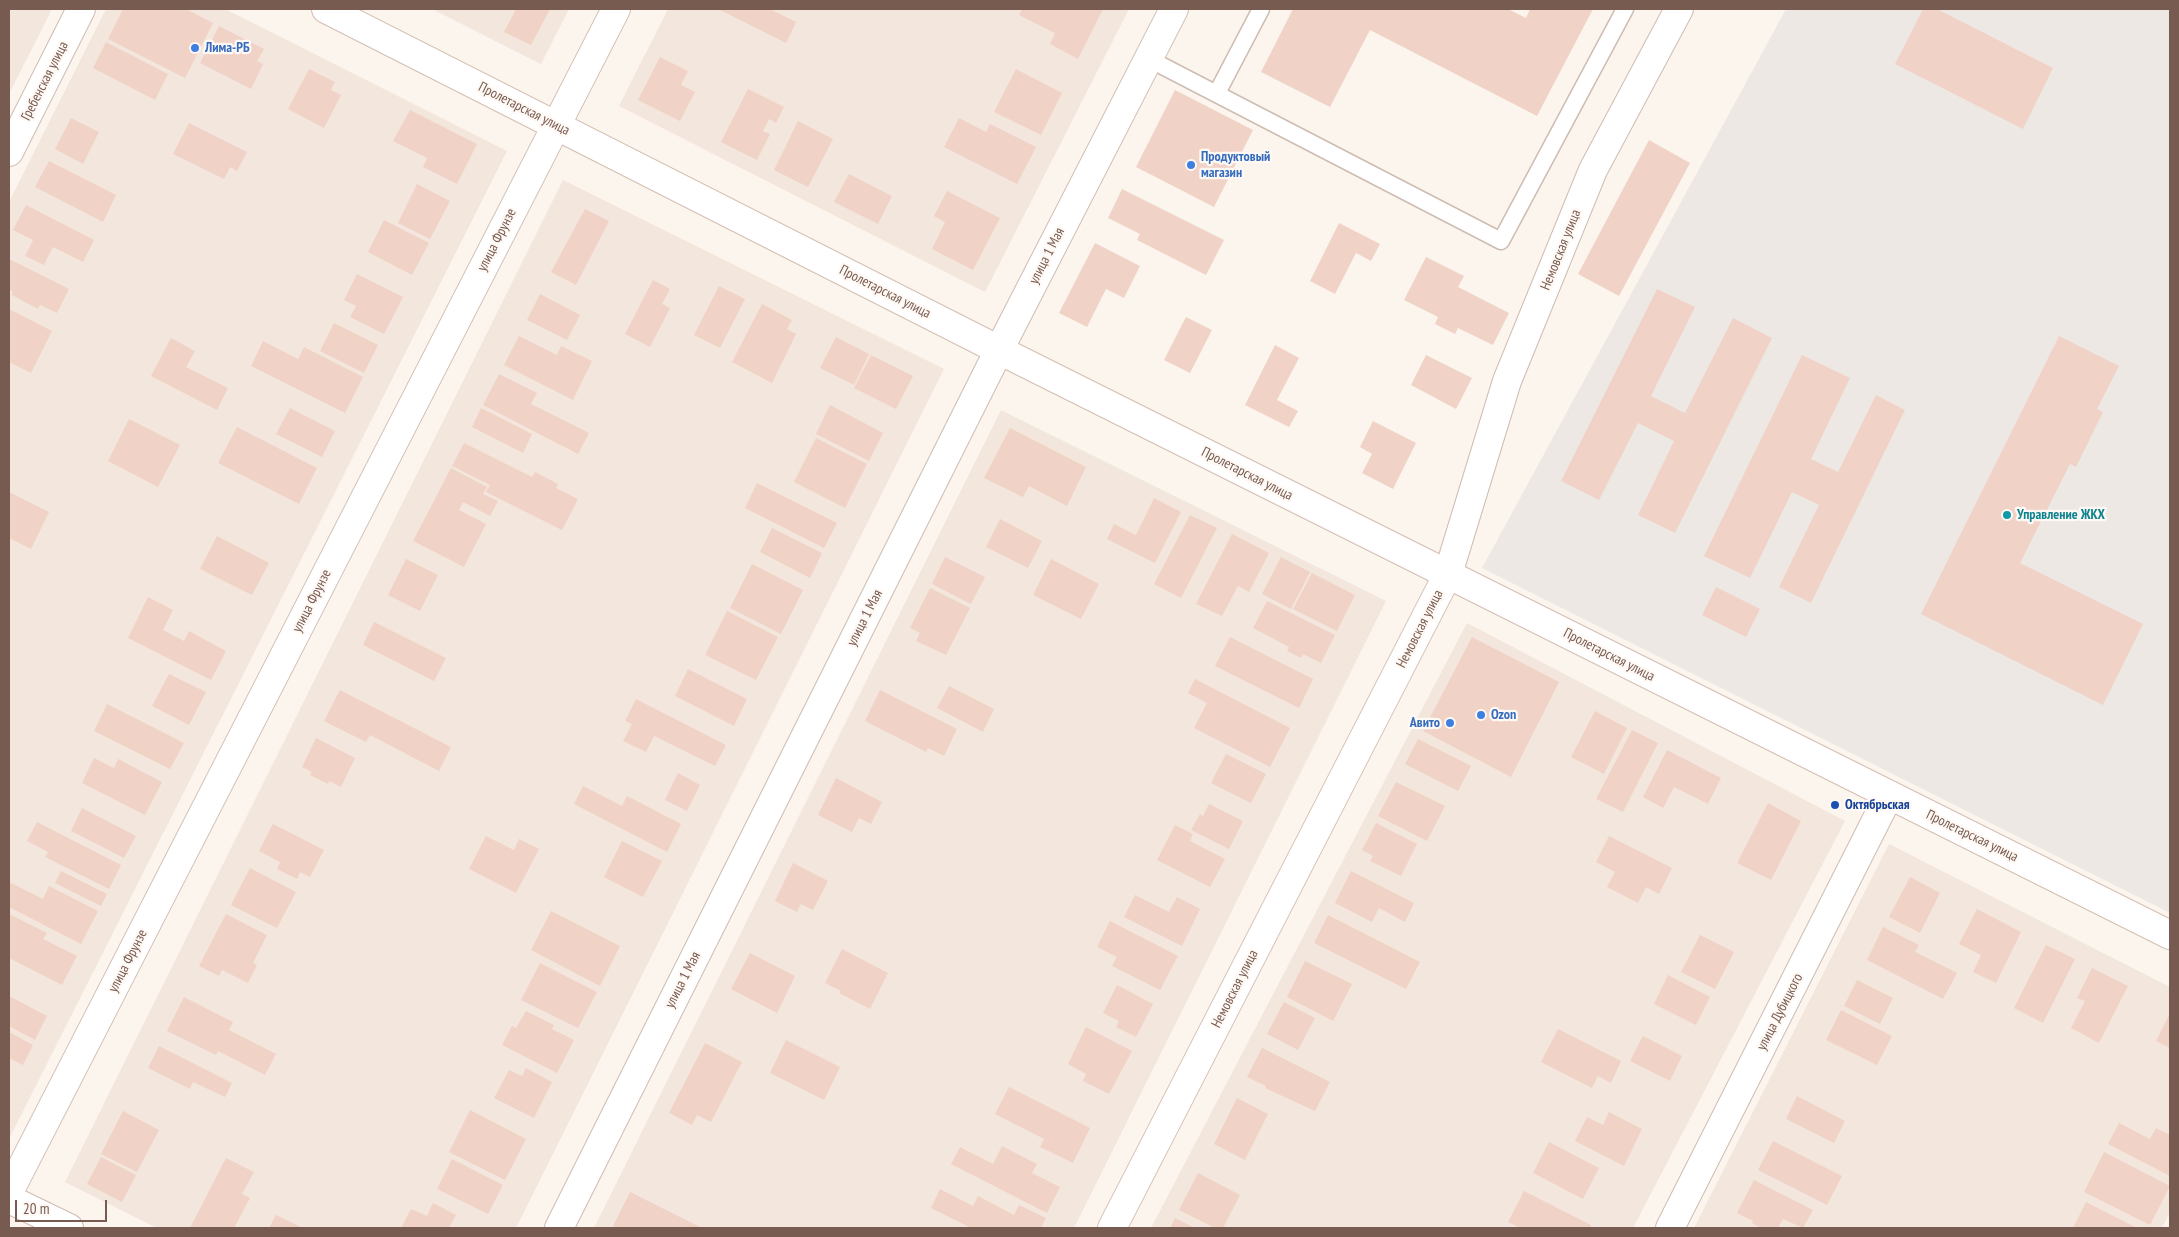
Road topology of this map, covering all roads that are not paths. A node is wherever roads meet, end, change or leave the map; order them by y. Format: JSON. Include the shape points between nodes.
{"nodes":[{"id":1,"x":81,"y":9,"type":"edge"},
{"id":2,"x":326,"y":9,"type":"edge"},
{"id":3,"x":616,"y":9,"type":"edge"},
{"id":4,"x":1174,"y":9,"type":"edge"},
{"id":5,"x":1261,"y":9,"type":"edge"},
{"id":6,"x":1625,"y":9,"type":"edge"},
{"id":7,"x":1679,"y":9,"type":"edge"},
{"id":8,"x":1149,"y":59,"type":"junction"},
{"id":9,"x":1217,"y":93,"type":"junction"},
{"id":10,"x":556,"y":126,"type":"junction"},
{"id":11,"x":9,"y":152,"type":"edge"},
{"id":12,"x":999,"y":350,"type":"junction"},
{"id":13,"x":1448,"y":574,"type":"junction"},
{"id":14,"x":1890,"y":795,"type":"junction"},
{"id":15,"x":2170,"y":934,"type":"edge"},
{"id":16,"x":9,"y":1192,"type":"edge"},
{"id":17,"x":9,"y":1199,"type":"edge"},
{"id":18,"x":69,"y":1228,"type":"edge"},
{"id":19,"x":559,"y":1228,"type":"edge"},
{"id":20,"x":1112,"y":1228,"type":"edge"},
{"id":21,"x":1670,"y":1228,"type":"edge"}],
"edges":[{"from":1,"to":11,"type":"street","name":"Гребенская улица"},
{"from":2,"to":10,"type":"street","name":"Пролетарская улица"},
{"from":3,"to":10,"type":"street","name":"улица Фрунзе"},
{"from":4,"to":8,"type":"street","name":"улица 1 Мая"},
{"from":5,"to":9,"type":"lane"},
{"from":6,"to":9,"type":"lane","via":[[1501,242]]},
{"from":7,"to":13,"type":"street","name":"Немовская улица","via":[[1593,170],[1507,381]]},
{"from":8,"to":9,"type":"lane"},
{"from":8,"to":12,"type":"street","name":"улица 1 Мая"},
{"from":10,"to":12,"type":"street","name":"Пролетарская улица"},
{"from":10,"to":16,"type":"street","name":"улица Фрунзе"},
{"from":12,"to":13,"type":"street","name":"Пролетарская улица"},
{"from":12,"to":19,"type":"street","name":"улица 1 Мая"},
{"from":13,"to":14,"type":"street","name":"Пролетарская улица"},
{"from":13,"to":20,"type":"street","name":"Немовская улица"},
{"from":14,"to":15,"type":"street","name":"Пролетарская улица"},
{"from":14,"to":21,"type":"street","name":"улица Дубицкого"},
{"from":17,"to":18,"type":"street"}]}
